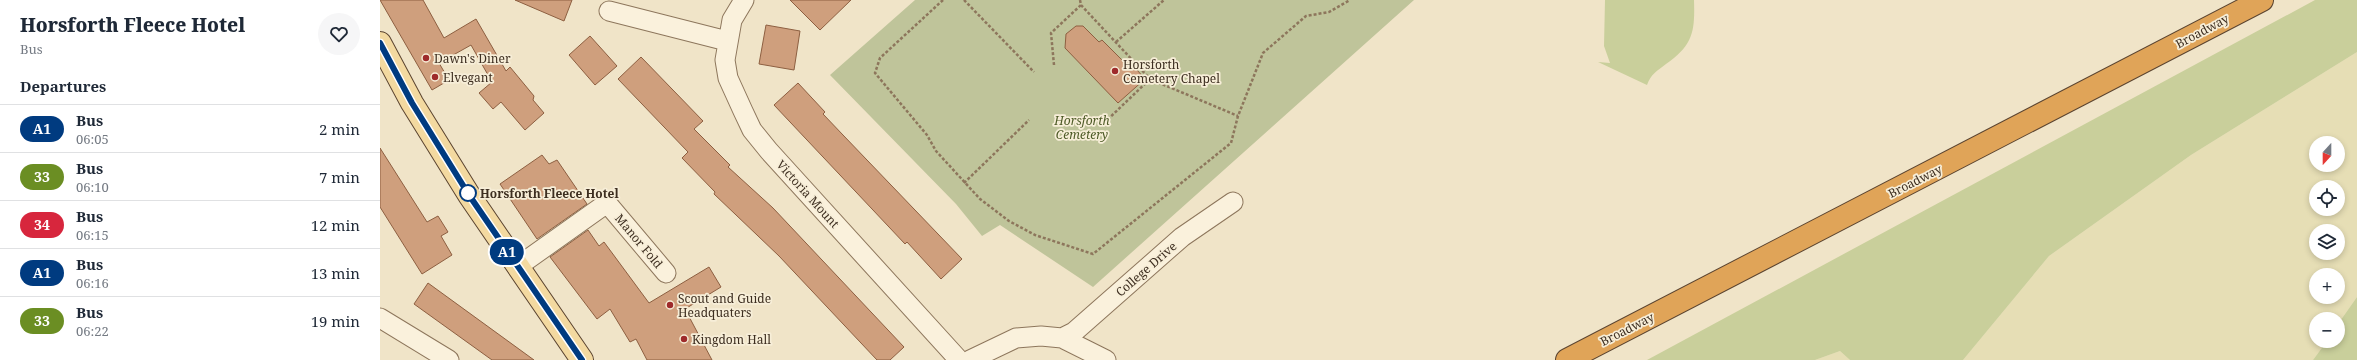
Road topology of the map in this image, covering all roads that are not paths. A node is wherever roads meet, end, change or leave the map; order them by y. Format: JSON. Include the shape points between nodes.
{"nodes":[{"id":1,"x":744,"y":0,"type":"edge"},
{"id":2,"x":2262,"y":0,"type":"edge"},
{"id":3,"x":609,"y":11,"type":"dead end"},
{"id":4,"x":727,"y":41,"type":"junction"},
{"id":5,"x":380,"y":43,"type":"edge"},
{"id":6,"x":1233,"y":202,"type":"dead end"},
{"id":7,"x":517,"y":267,"type":"junction"},
{"id":8,"x":666,"y":273,"type":"dead end"},
{"id":9,"x":380,"y":318,"type":"edge"},
{"id":10,"x":1062,"y":338,"type":"junction"},
{"id":11,"x":449,"y":360,"type":"edge"},
{"id":12,"x":582,"y":360,"type":"edge"},
{"id":13,"x":959,"y":360,"type":"edge"},
{"id":14,"x":970,"y":360,"type":"edge"},
{"id":15,"x":1106,"y":360,"type":"edge"},
{"id":16,"x":1567,"y":360,"type":"edge"}],
"edges":[{"from":1,"to":4,"type":"street","name":"Victoria Mount","via":[[732,20]]},
{"from":2,"to":16,"type":"highway","name":"Broadway"},
{"from":3,"to":4,"type":"street"},
{"from":4,"to":13,"type":"street","name":"Victoria Mount","via":[[725,60],[728,78],[752,130]]},
{"from":5,"to":7,"type":"main road","via":[[412,103]]},
{"from":6,"to":10,"type":"street","name":"College Drive","via":[[1182,238],[1074,332]]},
{"from":7,"to":8,"type":"street","name":"Manor Fold","via":[[607,203]]},
{"from":7,"to":12,"type":"main road"},
{"from":9,"to":11,"type":"street"},
{"from":10,"to":14,"type":"street","via":[[1016,338]]},
{"from":10,"to":15,"type":"street"}]}
